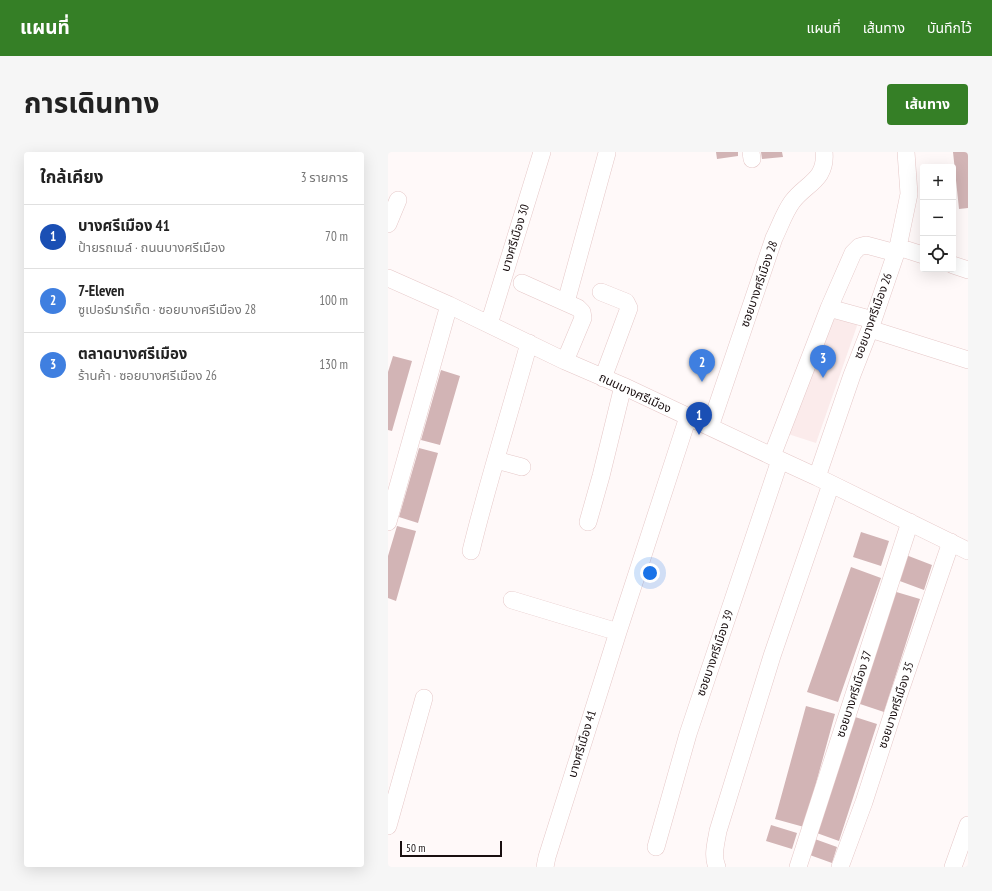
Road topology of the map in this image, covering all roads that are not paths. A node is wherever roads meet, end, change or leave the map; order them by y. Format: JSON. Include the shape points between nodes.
{"nodes":[{"id":1,"x":542,"y":152,"type":"edge"},
{"id":2,"x":824,"y":152,"type":"edge"},
{"id":3,"x":906,"y":152,"type":"edge"},
{"id":4,"x":607,"y":153,"type":"edge"},
{"id":5,"x":398,"y":200,"type":"dead end"},
{"id":6,"x":388,"y":224,"type":"edge"},
{"id":7,"x":897,"y":250,"type":"junction"},
{"id":8,"x":920,"y":254,"type":"edge"},
{"id":9,"x":956,"y":266,"type":"edge"},
{"id":10,"x":968,"y":270,"type":"edge"},
{"id":11,"x":388,"y":278,"type":"edge"},
{"id":12,"x":522,"y":283,"type":"dead end"},
{"id":13,"x":601,"y":292,"type":"dead end"},
{"id":14,"x":566,"y":302,"type":"junction"},
{"id":15,"x":449,"y":305,"type":"junction"},
{"id":16,"x":829,"y":308,"type":"junction"},
{"id":17,"x":489,"y":324,"type":"junction"},
{"id":18,"x":871,"y":325,"type":"junction"},
{"id":19,"x":529,"y":343,"type":"junction"},
{"id":20,"x":968,"y":360,"type":"edge"},
{"id":21,"x":565,"y":361,"type":"junction"},
{"id":22,"x":603,"y":378,"type":"junction"},
{"id":23,"x":623,"y":386,"type":"junction"},
{"id":24,"x":688,"y":417,"type":"junction"},
{"id":25,"x":710,"y":426,"type":"junction"},
{"id":26,"x":776,"y":458,"type":"junction"},
{"id":27,"x":496,"y":460,"type":"junction"},
{"id":28,"x":522,"y":467,"type":"dead end"},
{"id":29,"x":824,"y":480,"type":"junction"},
{"id":30,"x":388,"y":522,"type":"edge"},
{"id":31,"x":588,"y":522,"type":"dead end"},
{"id":32,"x":910,"y":522,"type":"junction"},
{"id":33,"x":951,"y":542,"type":"junction"},
{"id":34,"x":470,"y":551,"type":"dead end"},
{"id":35,"x":968,"y":551,"type":"edge"},
{"id":36,"x":512,"y":600,"type":"dead end"},
{"id":37,"x":618,"y":632,"type":"junction"},
{"id":38,"x":424,"y":698,"type":"dead end"},
{"id":39,"x":968,"y":825,"type":"edge"},
{"id":40,"x":388,"y":826,"type":"edge"},
{"id":41,"x":656,"y":847,"type":"dead end"},
{"id":42,"x":545,"y":867,"type":"edge"},
{"id":43,"x":717,"y":867,"type":"edge"},
{"id":44,"x":798,"y":867,"type":"edge"},
{"id":45,"x":840,"y":867,"type":"edge"},
{"id":46,"x":953,"y":867,"type":"edge"}],
"edges":[{"from":1,"to":17,"type":"street","name":"บางศรีเมือง 30"},
{"from":2,"to":25,"type":"street","name":"ซอยบางศรีเมือง 28","via":[[822,169],[816,180],[793,201],[774,238]]},
{"from":3,"to":7,"type":"street","name":"ซอยบางศรีเมือง 26","via":[[909,194]]},
{"from":4,"to":14,"type":"street"},
{"from":5,"to":6,"type":"street"},
{"from":7,"to":8,"type":"street","name":"ซอยบางศรีเมือง 39"},
{"from":7,"to":16,"type":"street","name":"ซอยบางศรีเมือง 39","via":[[866,245],[859,247],[853,253]]},
{"from":7,"to":18,"type":"street","name":"ซอยบางศรีเมือง 26"},
{"from":9,"to":10,"type":"street"},
{"from":11,"to":15,"type":"street","name":"ถนนบางศรีเมือง"},
{"from":12,"to":14,"type":"street"},
{"from":13,"to":22,"type":"street","via":[[626,302],[629,308]]},
{"from":14,"to":21,"type":"street","via":[[582,312],[582,318]]},
{"from":15,"to":17,"type":"street","name":"ถนนบางศรีเมือง"},
{"from":15,"to":30,"type":"street"},
{"from":16,"to":18,"type":"street"},
{"from":16,"to":26,"type":"street","name":"ซอยบางศรีเมือง 39"},
{"from":17,"to":19,"type":"street","name":"ถนนบางศรีเมือง"},
{"from":18,"to":20,"type":"street"},
{"from":18,"to":29,"type":"street","name":"ซอยบางศรีเมือง 26","via":[[852,375]]},
{"from":19,"to":21,"type":"street","name":"ถนนบางศรีเมือง"},
{"from":19,"to":27,"type":"street"},
{"from":21,"to":22,"type":"street","name":"ถนนบางศรีเมือง"},
{"from":22,"to":23,"type":"street","name":"ถนนบางศรีเมือง"},
{"from":23,"to":24,"type":"street","name":"ถนนบางศรีเมือง"},
{"from":23,"to":31,"type":"street"},
{"from":24,"to":25,"type":"street","name":"ถนนบางศรีเมือง"},
{"from":24,"to":37,"type":"street","name":"บางศรีเมือง 41"},
{"from":25,"to":26,"type":"street","name":"ถนนบางศรีเมือง"},
{"from":26,"to":29,"type":"street","name":"ถนนบางศรีเมือง"},
{"from":26,"to":41,"type":"street","name":"ซอยบางศรีเมือง 39","via":[[688,734]]},
{"from":27,"to":28,"type":"street"},
{"from":27,"to":34,"type":"street"},
{"from":29,"to":32,"type":"street","name":"ถนนบางศรีเมือง"},
{"from":29,"to":43,"type":"street","name":"ซอยบางศรีเมือง 26","via":[[718,831],[715,848]]},
{"from":32,"to":33,"type":"street","name":"ถนนบางศรีเมือง"},
{"from":32,"to":44,"type":"street","name":"ซอยบางศรีเมือง 37"},
{"from":33,"to":35,"type":"street","name":"ถนนบางศรีเมือง"},
{"from":33,"to":45,"type":"street","name":"ซอยบางศรีเมือง 35"},
{"from":36,"to":37,"type":"street"},
{"from":37,"to":42,"type":"street","name":"บางศรีเมือง 41"},
{"from":38,"to":40,"type":"street"},
{"from":39,"to":46,"type":"street"}]}
